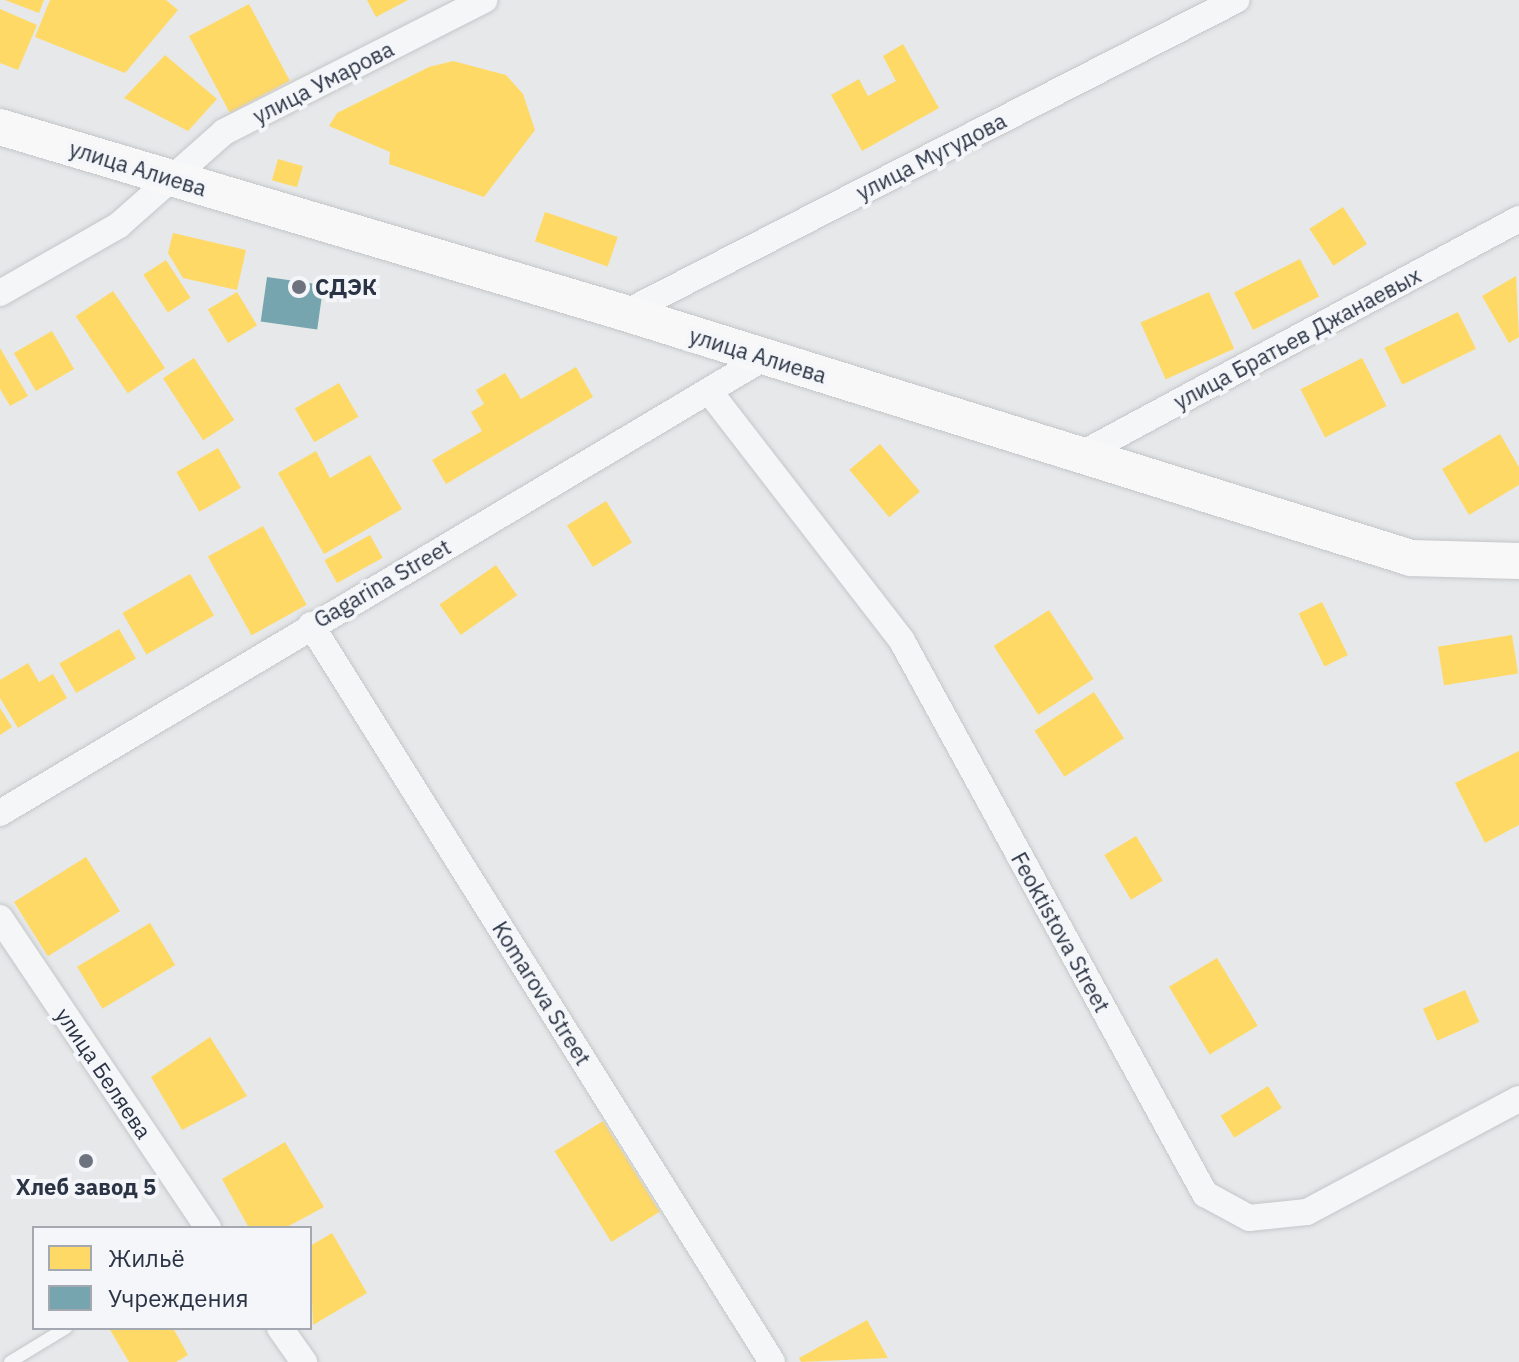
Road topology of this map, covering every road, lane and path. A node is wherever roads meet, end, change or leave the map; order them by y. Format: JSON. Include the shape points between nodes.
{"nodes":[{"id":1,"x":484,"y":0,"type":"edge"},
{"id":2,"x":1236,"y":0,"type":"edge"},
{"id":3,"x":0,"y":127,"type":"edge"},
{"id":4,"x":172,"y":179,"type":"junction"},
{"id":5,"x":1519,"y":219,"type":"edge"},
{"id":6,"x":0,"y":293,"type":"edge"},
{"id":7,"x":625,"y":313,"type":"junction"},
{"id":8,"x":767,"y":356,"type":"junction"},
{"id":9,"x":709,"y":391,"type":"junction"},
{"id":10,"x":1076,"y":457,"type":"junction"},
{"id":11,"x":1519,"y":561,"type":"edge"},
{"id":12,"x":311,"y":625,"type":"junction"},
{"id":13,"x":0,"y":813,"type":"edge"},
{"id":14,"x":0,"y":918,"type":"edge"},
{"id":15,"x":1519,"y":1099,"type":"edge"},
{"id":16,"x":207,"y":1226,"type":"edge"},
{"id":17,"x":63,"y":1330,"type":"edge"},
{"id":18,"x":281,"y":1330,"type":"edge"},
{"id":19,"x":10,"y":1362,"type":"edge"},
{"id":20,"x":304,"y":1362,"type":"edge"},
{"id":21,"x":772,"y":1362,"type":"edge"}],
"edges":[{"from":1,"to":4,"type":"street","name":"улица Умарова","via":[[224,132]]},
{"from":2,"to":7,"type":"street","name":"улица Мугудова"},
{"from":3,"to":4,"type":"street","name":"улица Алиева"},
{"from":4,"to":6,"type":"street","name":"улица Умарова","via":[[119,225]]},
{"from":4,"to":7,"type":"street","name":"улица Алиева"},
{"from":5,"to":10,"type":"street","name":"улица Братьев Джанаевых"},
{"from":7,"to":8,"type":"street","name":"улица Алиева"},
{"from":8,"to":9,"type":"street","name":"Gagarina Street"},
{"from":8,"to":10,"type":"street","name":"улица Алиева"},
{"from":9,"to":12,"type":"street","name":"Gagarina Street"},
{"from":9,"to":15,"type":"street","name":"Feoktistova Street","via":[[902,641],[1205,1194],[1249,1218],[1307,1212]]},
{"from":10,"to":11,"type":"street","name":"улица Алиева","via":[[1411,558]]},
{"from":12,"to":13,"type":"street","name":"Gagarina Street"},
{"from":12,"to":21,"type":"street","name":"Komarova Street"},
{"from":14,"to":16,"type":"street","name":"улица Беляева"},
{"from":17,"to":19,"type":"lane"},
{"from":18,"to":20,"type":"street"}]}
